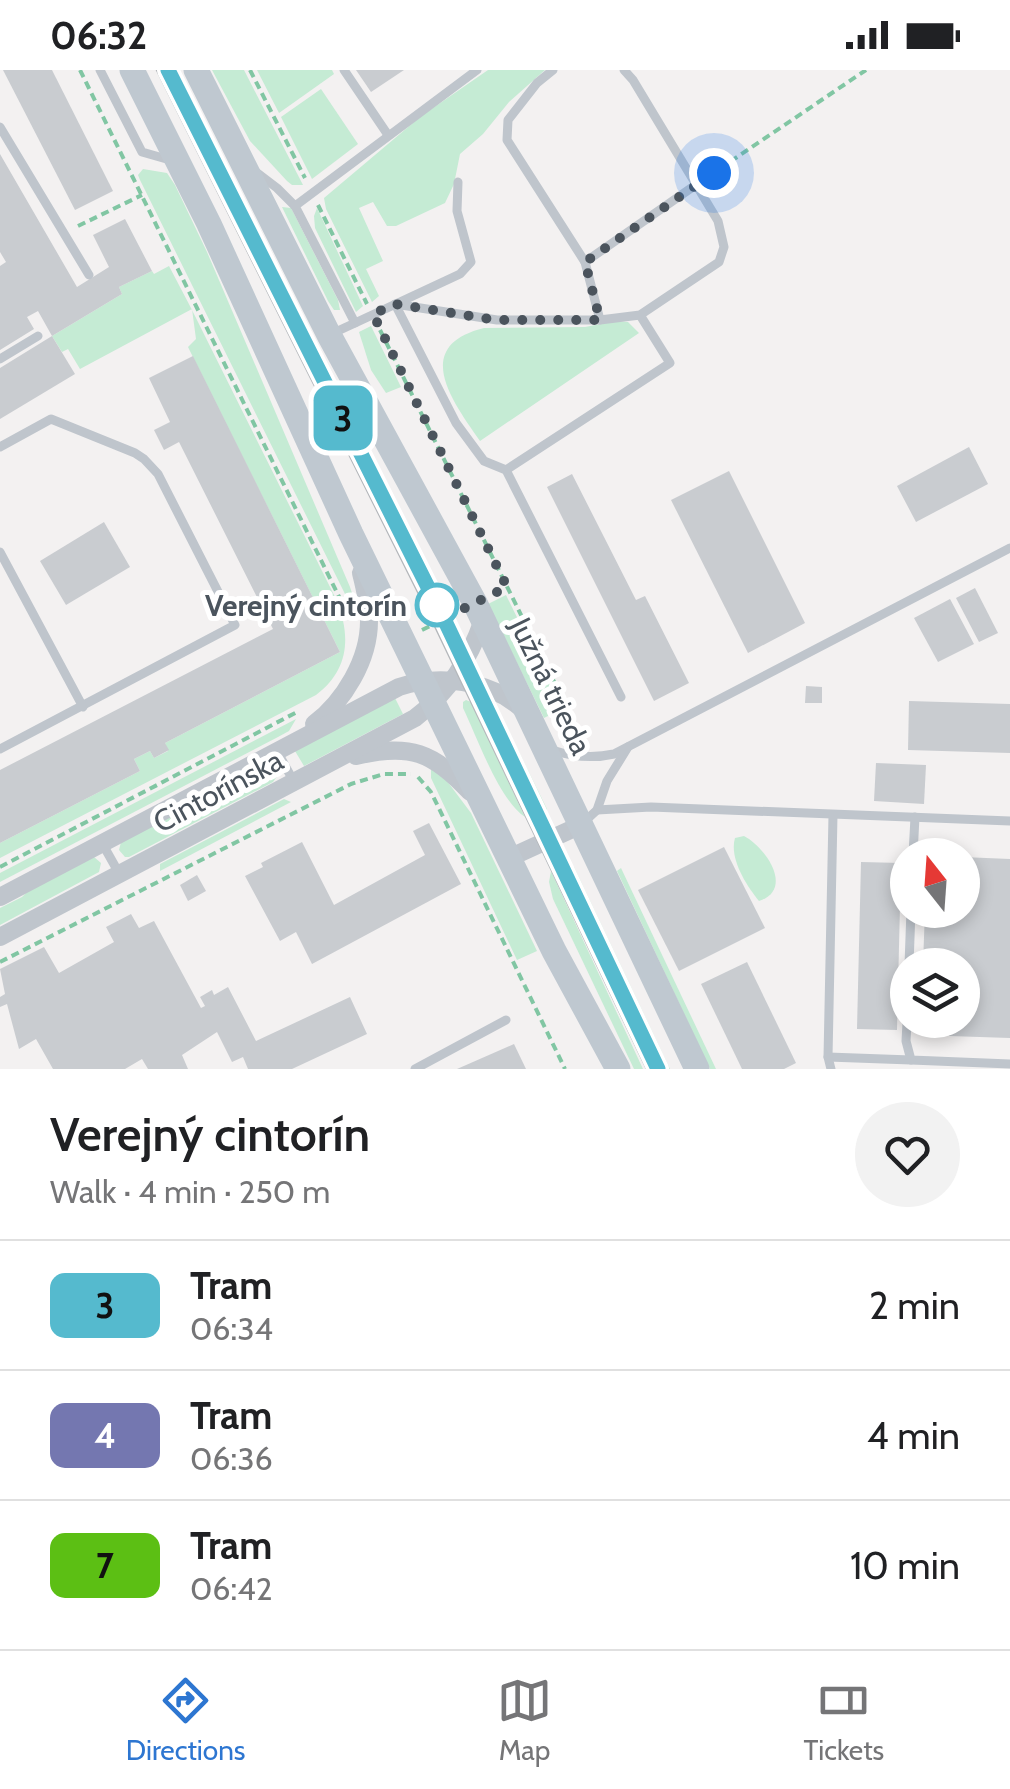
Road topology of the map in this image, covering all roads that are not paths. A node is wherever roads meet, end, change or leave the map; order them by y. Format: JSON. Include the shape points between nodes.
{"nodes":[{"id":1,"x":100,"y":70,"type":"edge"},
{"id":2,"x":132,"y":70,"type":"edge"},
{"id":3,"x":196,"y":70,"type":"edge"},
{"id":4,"x":344,"y":70,"type":"edge"},
{"id":5,"x":477,"y":70,"type":"edge"},
{"id":6,"x":553,"y":70,"type":"edge"},
{"id":7,"x":624,"y":70,"type":"edge"},
{"id":8,"x":0,"y":127,"type":"edge"},
{"id":9,"x":388,"y":135,"type":"junction"},
{"id":10,"x":178,"y":162,"type":"junction"},
{"id":11,"x":242,"y":162,"type":"junction"},
{"id":12,"x":458,"y":182,"type":"dead end"},
{"id":13,"x":697,"y":184,"type":"junction"},
{"id":14,"x":295,"y":206,"type":"junction"},
{"id":15,"x":585,"y":262,"type":"junction"},
{"id":16,"x":89,"y":275,"type":"dead end"},
{"id":17,"x":395,"y":304,"type":"junction"},
{"id":18,"x":640,"y":314,"type":"junction"},
{"id":19,"x":600,"y":320,"type":"junction"},
{"id":20,"x":355,"y":323,"type":"junction"},
{"id":21,"x":38,"y":336,"type":"dead end"},
{"id":22,"x":329,"y":336,"type":"junction"},
{"id":23,"x":0,"y":359,"type":"edge"},
{"id":24,"x":0,"y":447,"type":"edge"},
{"id":25,"x":506,"y":470,"type":"junction"},
{"id":26,"x":351,"y":534,"type":"junction"},
{"id":27,"x":1010,"y":548,"type":"edge"},
{"id":28,"x":0,"y":552,"type":"edge"},
{"id":29,"x":479,"y":611,"type":"junction"},
{"id":30,"x":454,"y":681,"type":"junction"},
{"id":31,"x":430,"y":692,"type":"junction"},
{"id":32,"x":620,"y":697,"type":"dead end"},
{"id":33,"x":83,"y":706,"type":"junction"},
{"id":34,"x":529,"y":715,"type":"junction"},
{"id":35,"x":628,"y":747,"type":"junction"},
{"id":36,"x":544,"y":748,"type":"junction"},
{"id":37,"x":280,"y":749,"type":"junction"},
{"id":38,"x":0,"y":750,"type":"edge"},
{"id":39,"x":332,"y":762,"type":"junction"},
{"id":40,"x":294,"y":782,"type":"junction"},
{"id":41,"x":483,"y":805,"type":"junction"},
{"id":42,"x":833,"y":814,"type":"junction"},
{"id":43,"x":589,"y":818,"type":"junction"},
{"id":44,"x":914,"y":818,"type":"junction"},
{"id":45,"x":1010,"y":821,"type":"edge"},
{"id":46,"x":913,"y":838,"type":"edge"},
{"id":47,"x":102,"y":843,"type":"junction"},
{"id":48,"x":509,"y":858,"type":"junction"},
{"id":49,"x":120,"y":875,"type":"junction"},
{"id":50,"x":0,"y":897,"type":"edge"},
{"id":51,"x":0,"y":938,"type":"edge"},
{"id":52,"x":506,"y":1020,"type":"dead end"},
{"id":53,"x":906,"y":1038,"type":"edge"},
{"id":54,"x":828,"y":1057,"type":"junction"},
{"id":55,"x":911,"y":1060,"type":"junction"},
{"id":56,"x":1010,"y":1064,"type":"edge"},
{"id":57,"x":416,"y":1069,"type":"edge"},
{"id":58,"x":618,"y":1069,"type":"edge"},
{"id":59,"x":696,"y":1069,"type":"edge"},
{"id":60,"x":831,"y":1069,"type":"edge"}],
"edges":[{"from":1,"to":10,"type":"lane","via":[[142,152]]},
{"from":2,"to":10,"type":"street"},
{"from":3,"to":11,"type":"street","name":"Južná trieda"},
{"from":4,"to":9,"type":"lane"},
{"from":5,"to":9,"type":"lane"},
{"from":6,"to":15,"type":"lane","via":[[508,120],[507,140]]},
{"from":7,"to":13,"type":"lane"},
{"from":8,"to":16,"type":"lane"},
{"from":9,"to":14,"type":"lane"},
{"from":10,"to":26,"type":"street"},
{"from":11,"to":14,"type":"lane"},
{"from":11,"to":22,"type":"street","name":"Južná trieda"},
{"from":12,"to":17,"type":"lane","via":[[457,212],[471,262],[460,274]]},
{"from":13,"to":15,"type":"lane"},
{"from":13,"to":18,"type":"lane","via":[[718,221],[724,247],[719,262]]},
{"from":14,"to":20,"type":"lane"},
{"from":15,"to":19,"type":"lane"},
{"from":17,"to":19,"type":"lane","via":[[496,320]]},
{"from":17,"to":20,"type":"lane"},
{"from":17,"to":25,"type":"lane","via":[[456,423],[484,461]]},
{"from":18,"to":19,"type":"lane"},
{"from":18,"to":25,"type":"lane","via":[[670,363]]},
{"from":20,"to":22,"type":"lane"},
{"from":21,"to":23,"type":"lane"},
{"from":22,"to":29,"type":"street","name":"Južná trieda"},
{"from":24,"to":33,"type":"lane","via":[[51,419],[144,458],[235,625]]},
{"from":25,"to":32,"type":"lane"},
{"from":26,"to":31,"type":"street"},
{"from":26,"to":37,"type":"street","via":[[368,608],[366,646],[333,706]]},
{"from":27,"to":35,"type":"lane"},
{"from":28,"to":33,"type":"lane"},
{"from":29,"to":30,"type":"street","via":[[476,640]]},
{"from":29,"to":34,"type":"street","name":"Južná trieda"},
{"from":30,"to":31,"type":"street","name":"Cintorínska"},
{"from":30,"to":34,"type":"street","name":"Cintorínska","via":[[494,690]]},
{"from":31,"to":37,"type":"street","name":"Cintorínska","via":[[399,686]]},
{"from":31,"to":39,"type":"street","name":"Cintorínska","via":[[415,718]]},
{"from":31,"to":41,"type":"street"},
{"from":33,"to":38,"type":"lane"},
{"from":34,"to":36,"type":"street","name":"Južná trieda"},
{"from":35,"to":36,"type":"lane","via":[[575,757]]},
{"from":35,"to":43,"type":"lane"},
{"from":36,"to":43,"type":"street","name":"Južná trieda"},
{"from":37,"to":40,"type":"lane"},
{"from":37,"to":47,"type":"street","name":"Cintorínska"},
{"from":39,"to":40,"type":"street","name":"Cintorínska"},
{"from":39,"to":41,"type":"street","via":[[388,750],[417,753],[451,772]]},
{"from":40,"to":49,"type":"street","name":"Cintorínska"},
{"from":41,"to":48,"type":"street"},
{"from":42,"to":43,"type":"lane","via":[[651,807]]},
{"from":42,"to":44,"type":"lane"},
{"from":42,"to":54,"type":"lane"},
{"from":43,"to":48,"type":"street"},
{"from":43,"to":59,"type":"street","name":"Južná trieda"},
{"from":44,"to":45,"type":"lane"},
{"from":44,"to":46,"type":"lane"},
{"from":47,"to":49,"type":"lane"},
{"from":47,"to":50,"type":"street","name":"Cintorínska"},
{"from":48,"to":58,"type":"street"},
{"from":49,"to":51,"type":"street","name":"Cintorínska"},
{"from":52,"to":57,"type":"lane"},
{"from":53,"to":55,"type":"lane"},
{"from":54,"to":55,"type":"lane"},
{"from":54,"to":60,"type":"lane"},
{"from":55,"to":56,"type":"lane"}]}
